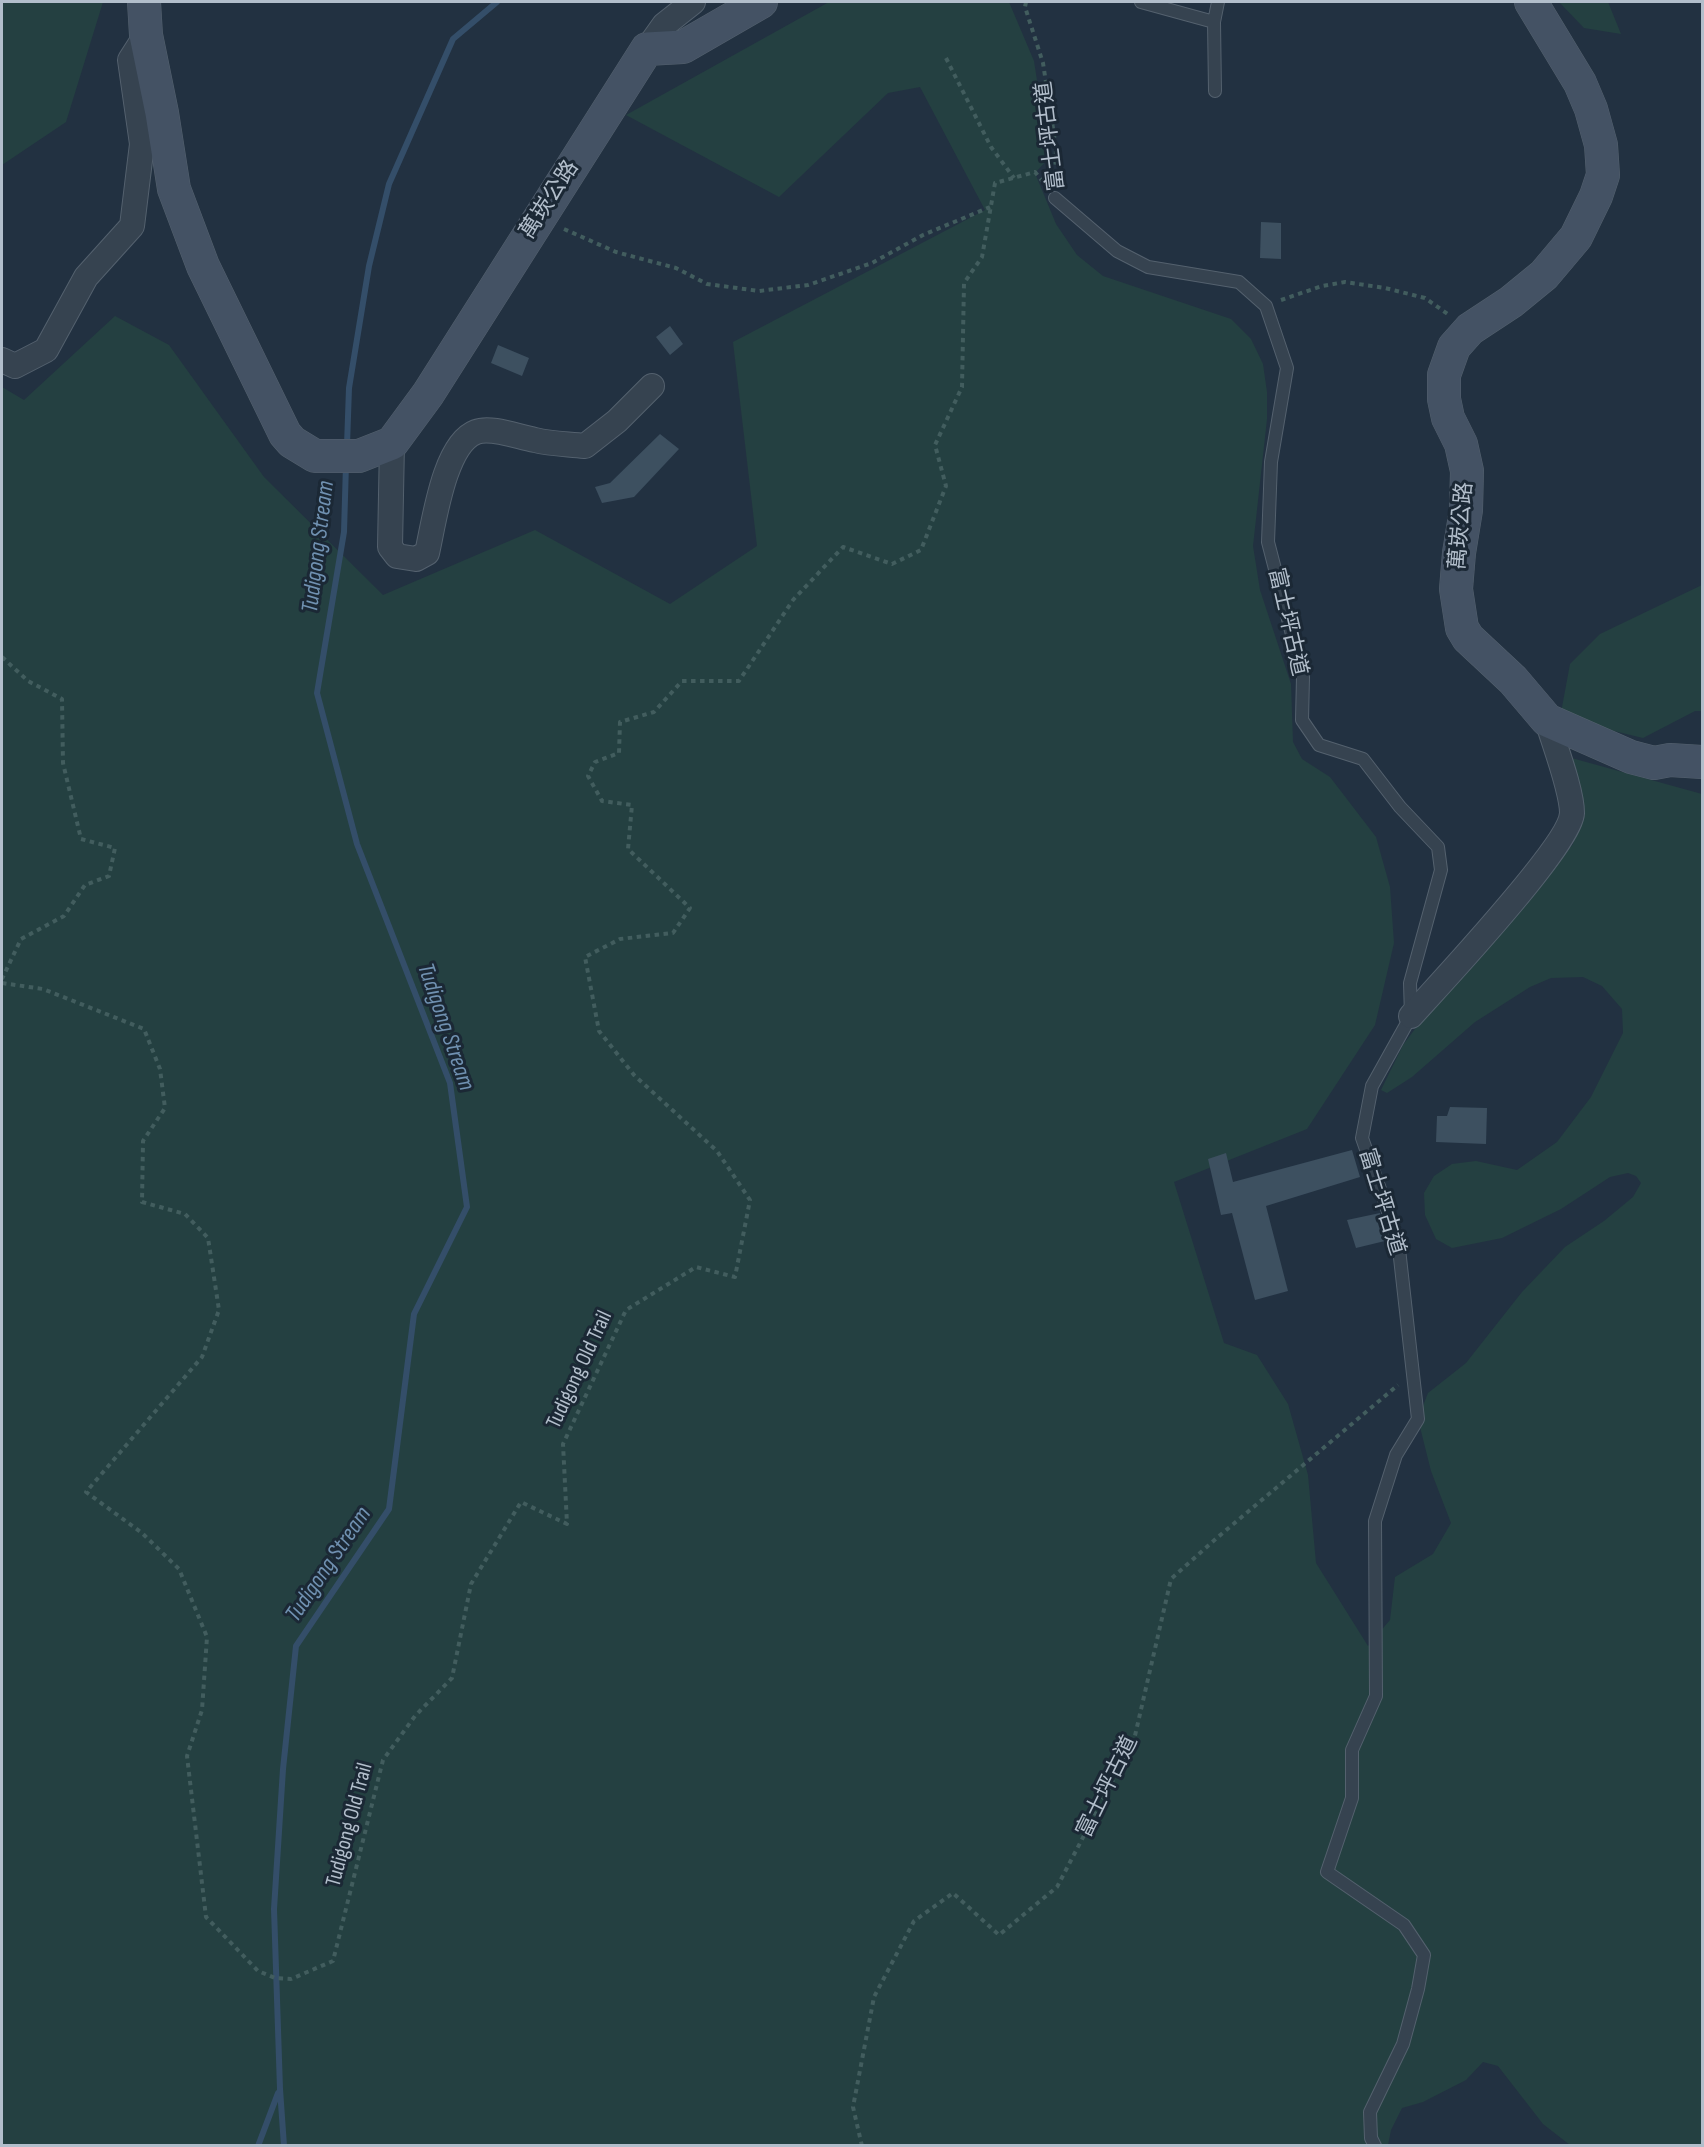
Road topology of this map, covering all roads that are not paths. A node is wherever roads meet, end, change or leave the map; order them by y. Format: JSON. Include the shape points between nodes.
{"nodes":[{"id":1,"x":144,"y":2,"type":"edge"},
{"id":2,"x":693,"y":2,"type":"edge"},
{"id":3,"x":761,"y":2,"type":"edge"},
{"id":4,"x":1141,"y":2,"type":"edge"},
{"id":5,"x":1218,"y":2,"type":"edge"},
{"id":6,"x":1531,"y":2,"type":"edge"},
{"id":7,"x":1214,"y":22,"type":"junction"},
{"id":8,"x":146,"y":35,"type":"junction"},
{"id":9,"x":647,"y":49,"type":"junction"},
{"id":10,"x":1215,"y":91,"type":"dead end"},
{"id":11,"x":1055,"y":198,"type":"road end"},
{"id":12,"x":2,"y":360,"type":"edge"},
{"id":13,"x":652,"y":387,"type":"dead end"},
{"id":14,"x":385,"y":446,"type":"junction"},
{"id":15,"x":1547,"y":720,"type":"junction"},
{"id":16,"x":1702,"y":762,"type":"edge"},
{"id":17,"x":1411,"y":1016,"type":"junction"},
{"id":18,"x":1375,"y":2145,"type":"edge"}],
"edges":[{"from":1,"to":8,"type":"street"},
{"from":2,"to":9,"type":"street","via":[[664,25]]},
{"from":3,"to":9,"type":"street","via":[[682,47]]},
{"from":4,"to":7,"type":"lane"},
{"from":5,"to":7,"type":"lane"},
{"from":6,"to":15,"type":"street","name":"萬崁公路","via":[[1580,83],[1591,109],[1601,145],[1603,175],[1575,237],[1544,275],[1470,329],[1454,347],[1444,375],[1444,399],[1467,471],[1456,589],[1462,628]]},
{"from":7,"to":10,"type":"lane"},
{"from":8,"to":12,"type":"street","via":[[130,60],[142,144],[132,226],[87,277],[46,350],[15,366]]},
{"from":8,"to":14,"type":"street","via":[[174,189],[203,266],[285,434],[315,456],[359,456]]},
{"from":9,"to":14,"type":"street","name":"萬崁公路","via":[[428,394]]},
{"from":11,"to":17,"type":"lane","name":"富士坪古道","via":[[1117,251],[1148,267],[1239,282],[1266,306],[1287,368],[1271,462],[1268,542],[1303,677],[1302,720],[1319,745],[1363,759],[1438,847],[1441,870],[1410,983]]},
{"from":13,"to":14,"type":"street","via":[[585,446],[536,441],[501,432],[476,432],[461,442],[449,462],[427,553],[416,559],[397,556],[390,547]]},
{"from":15,"to":16,"type":"street","name":"萬崁公路","via":[[1631,757],[1654,763]]},
{"from":15,"to":17,"type":"street","via":[[1572,815],[1539,870]]},
{"from":17,"to":18,"type":"lane","name":"富士坪古道","via":[[1372,1086],[1362,1138],[1398,1240],[1418,1419],[1396,1455],[1375,1521],[1377,1696],[1352,1750],[1352,1798],[1327,1872],[1404,1925],[1424,1955],[1403,2044],[1370,2112]]}]}
